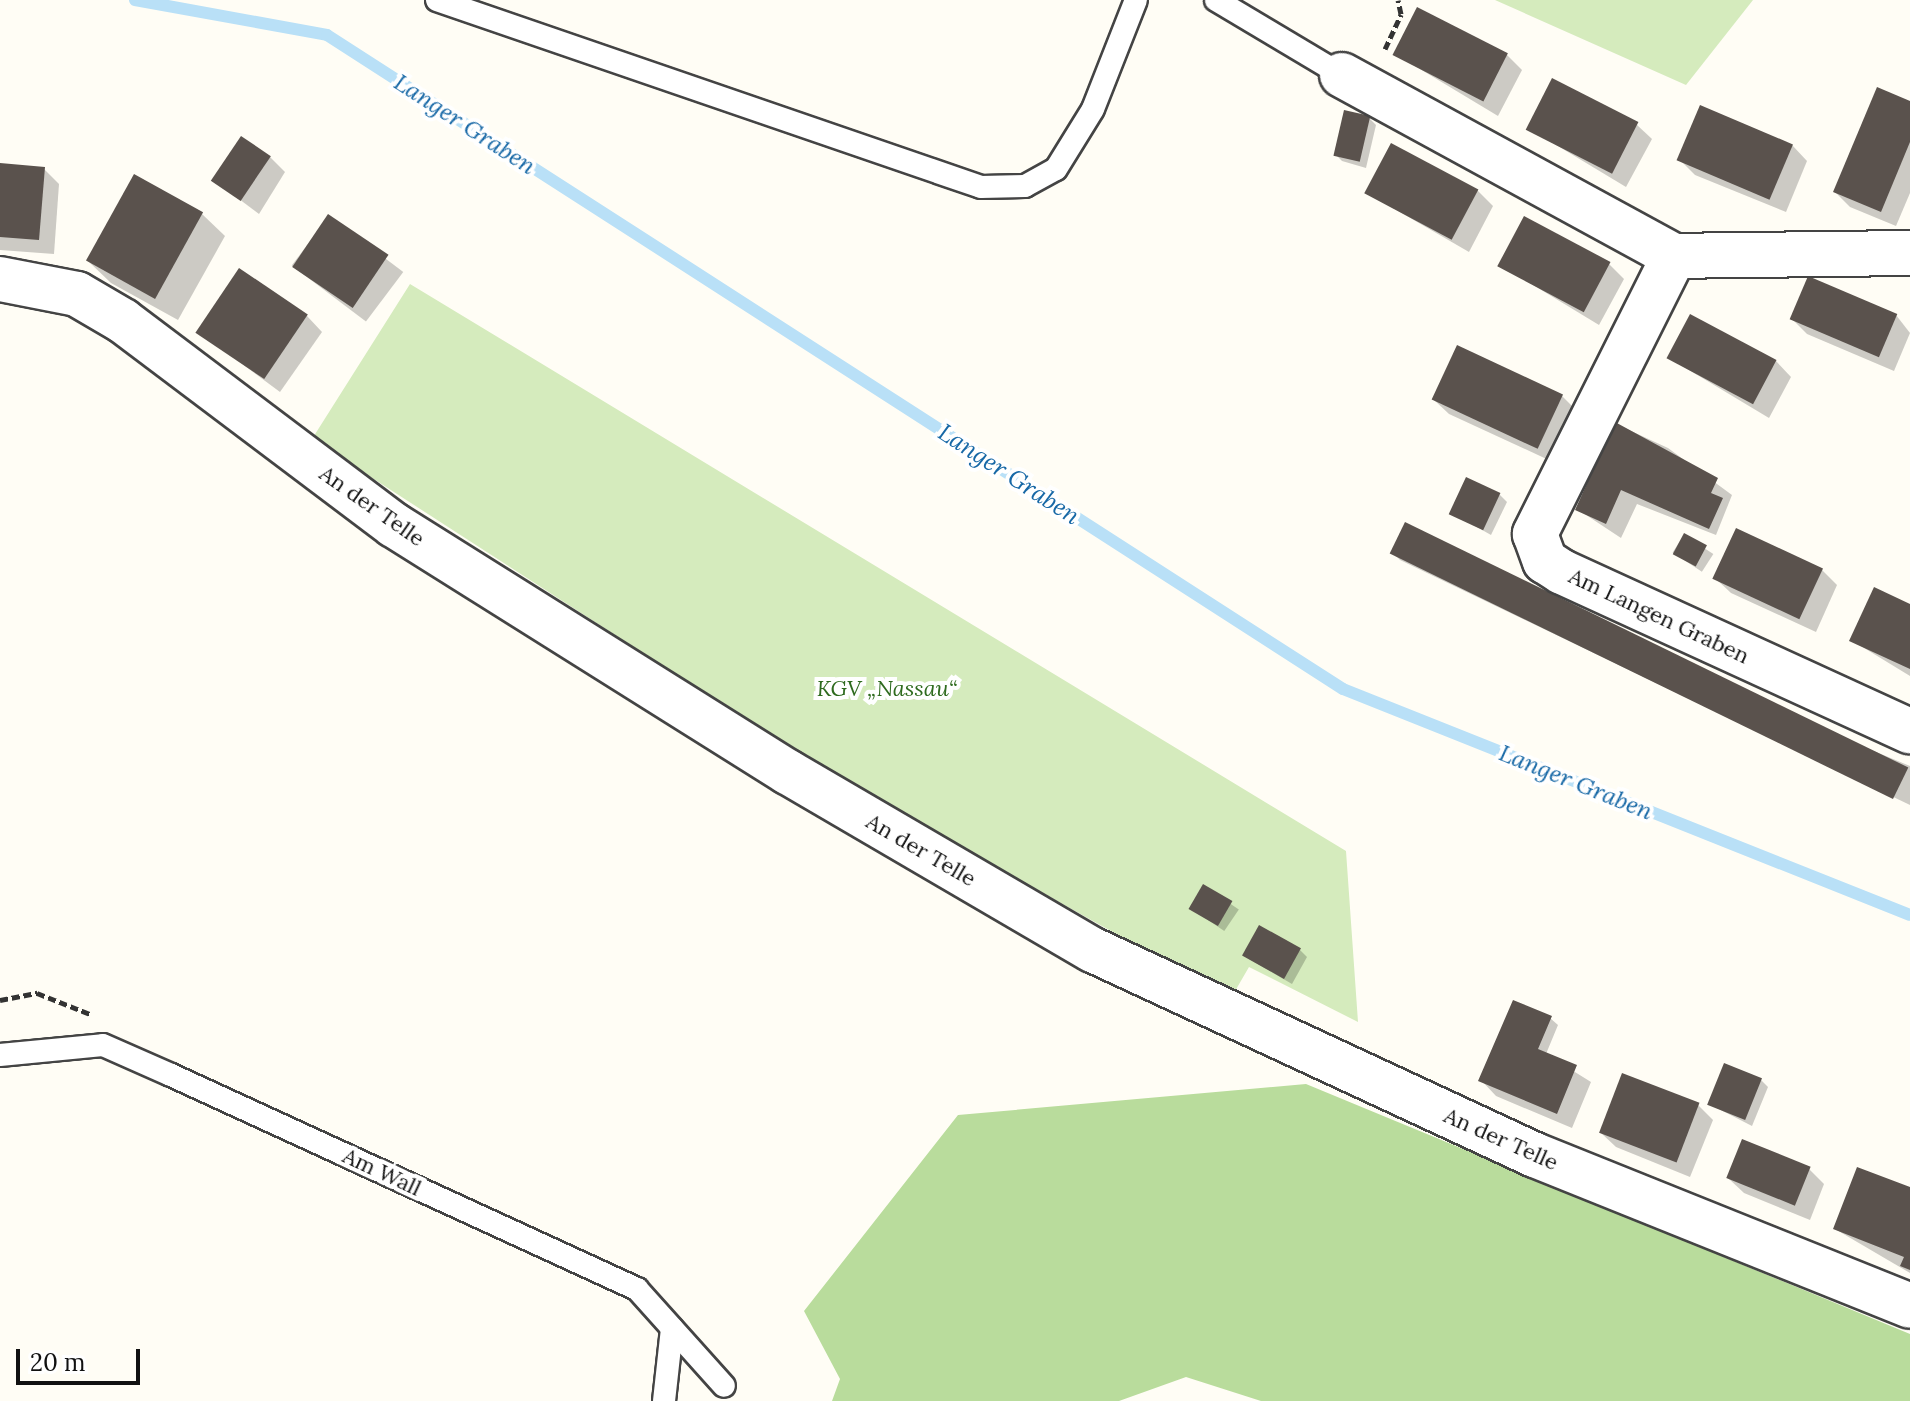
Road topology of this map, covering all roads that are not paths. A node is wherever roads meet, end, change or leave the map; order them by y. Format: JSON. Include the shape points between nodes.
{"nodes":[{"id":1,"x":437,"y":0,"type":"edge"},
{"id":2,"x":1136,"y":0,"type":"edge"},
{"id":3,"x":1216,"y":0,"type":"edge"},
{"id":4,"x":1354,"y":82,"type":"joint"},
{"id":5,"x":1910,"y":253,"type":"edge"},
{"id":6,"x":1674,"y":256,"type":"junction"},
{"id":7,"x":0,"y":279,"type":"edge"},
{"id":8,"x":1910,"y":731,"type":"edge"},
{"id":9,"x":0,"y":1055,"type":"edge"},
{"id":10,"x":1910,"y":1306,"type":"edge"},
{"id":11,"x":672,"y":1328,"type":"junction"},
{"id":12,"x":724,"y":1386,"type":"dead end"},
{"id":13,"x":664,"y":1401,"type":"edge"}],
"edges":[{"from":1,"to":2,"type":"lane","via":[[981,187],[1025,186],[1056,169],[1093,109]]},
{"from":3,"to":4,"type":"lane"},
{"from":4,"to":6,"type":"street"},
{"from":5,"to":6,"type":"street"},
{"from":6,"to":8,"type":"street","name":"Am Langen Graben","via":[[1541,519],[1536,548],[1562,572]]},
{"from":7,"to":10,"type":"street","name":"An der Telle","via":[[77,294],[123,321],[394,525],[788,772],[1093,950],[1535,1155]]},
{"from":9,"to":11,"type":"lane","name":"Am Wall","via":[[103,1045],[637,1289]]},
{"from":11,"to":12,"type":"lane","name":"Am Wall"},
{"from":11,"to":13,"type":"lane"}]}
